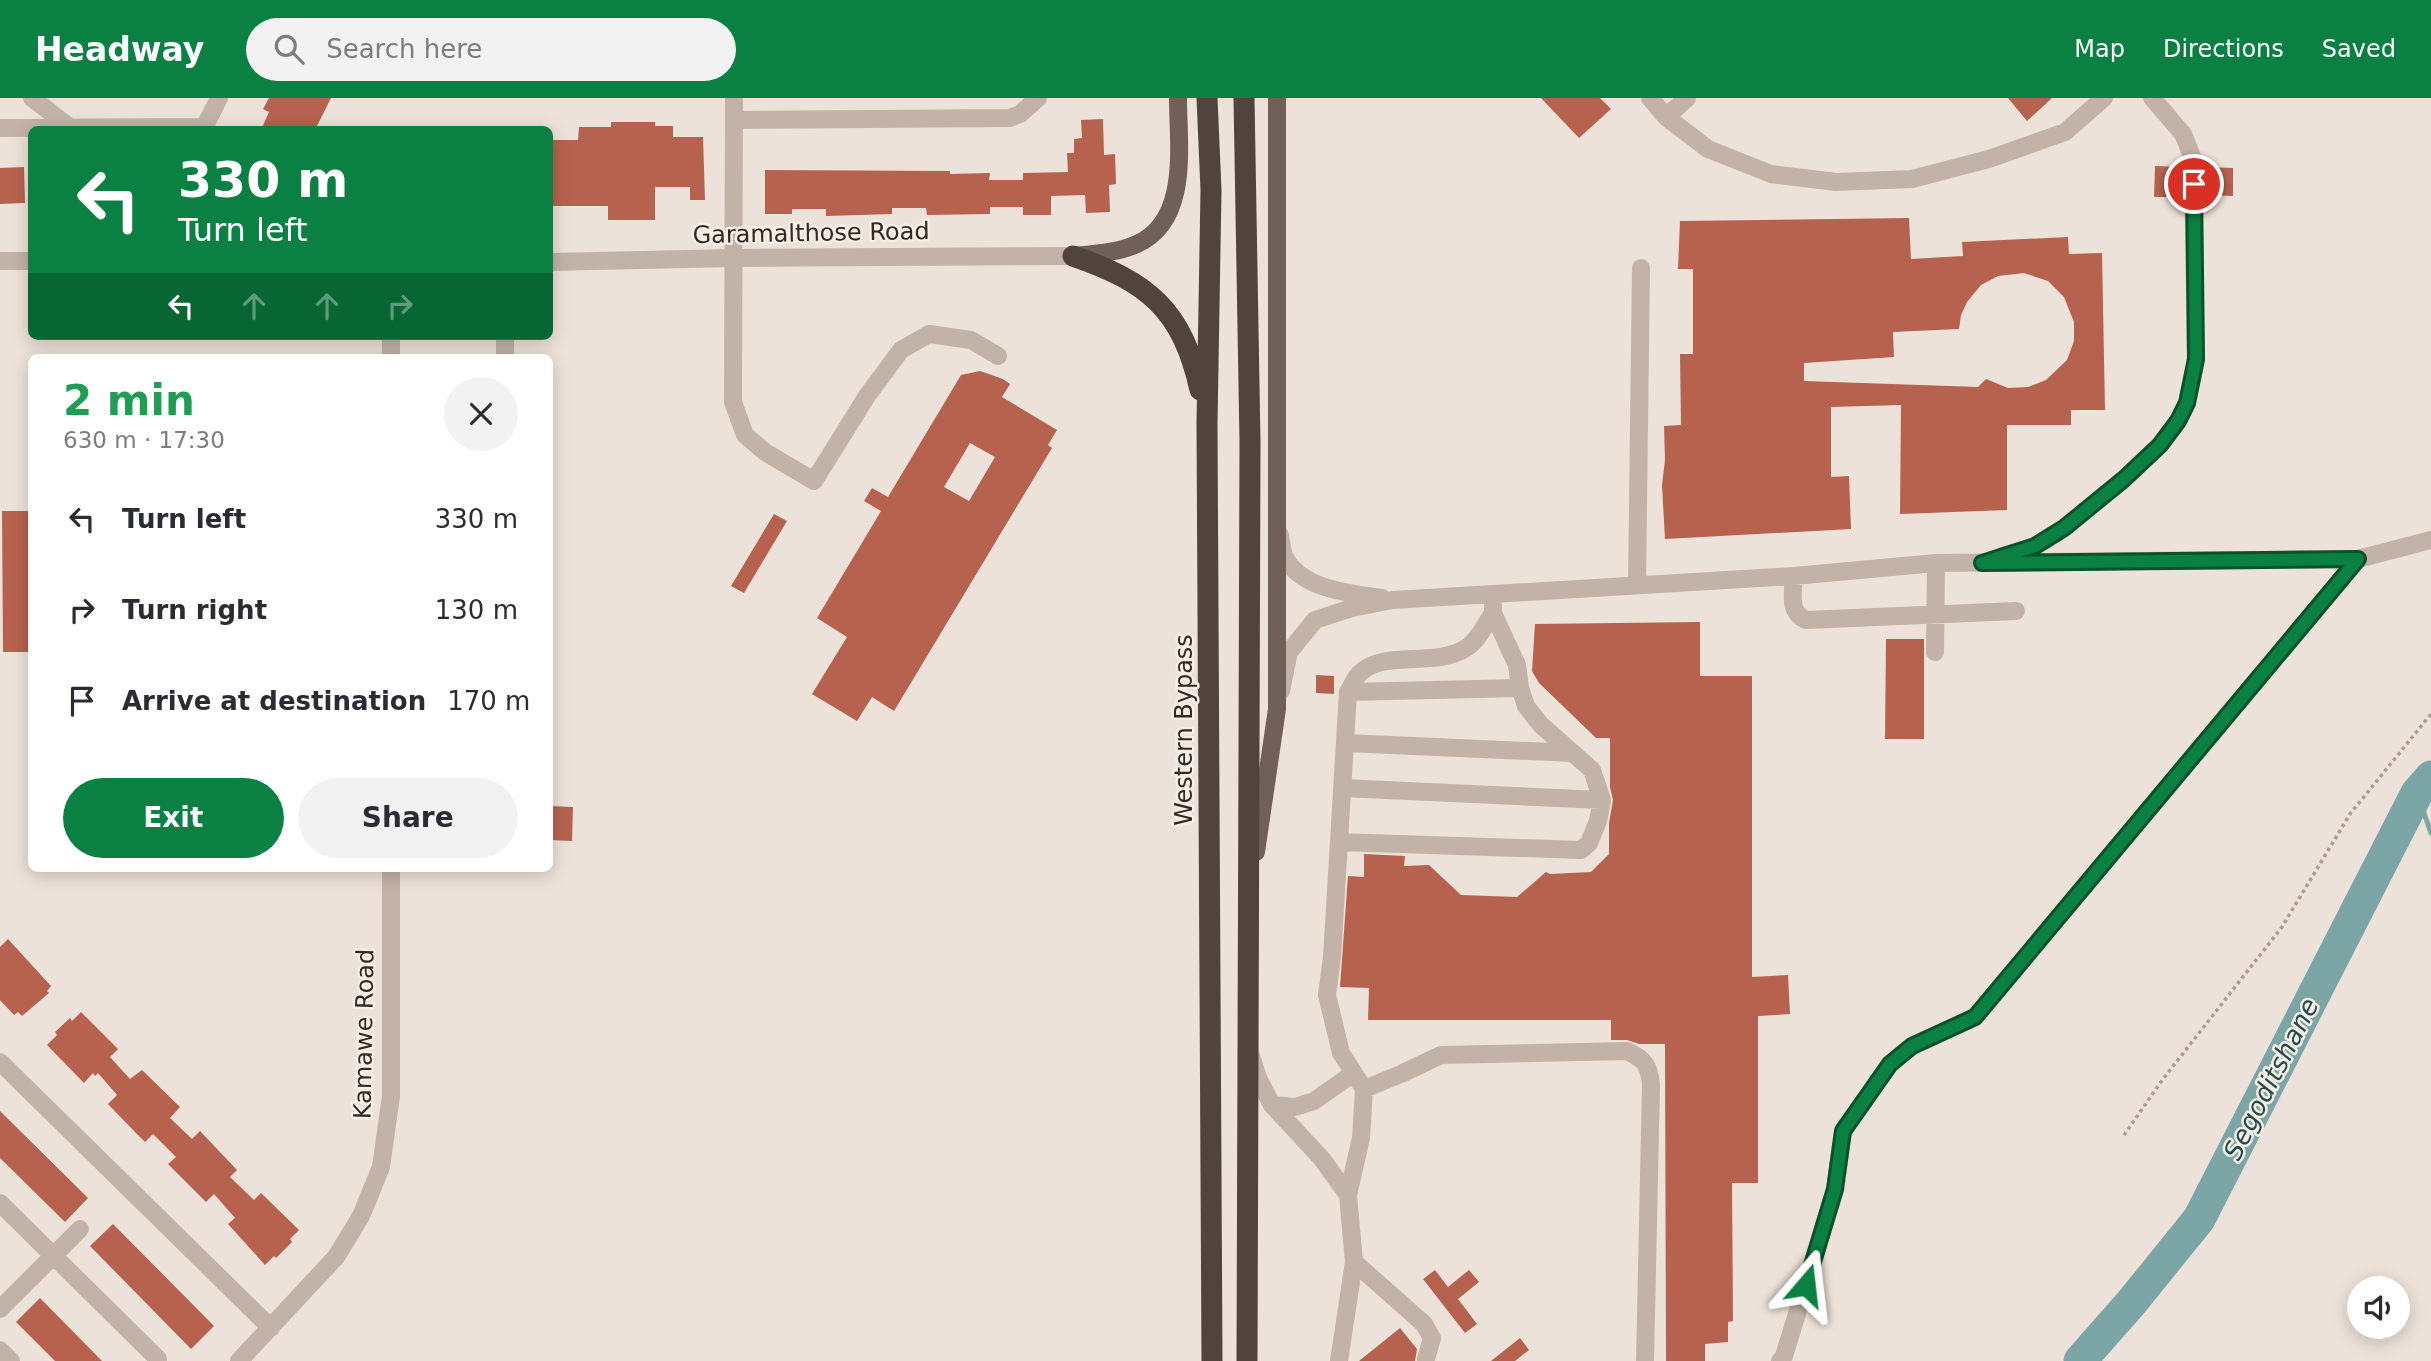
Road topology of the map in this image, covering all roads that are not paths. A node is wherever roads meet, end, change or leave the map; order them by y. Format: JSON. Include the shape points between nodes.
{"nodes":[{"id":1,"x":32,"y":98,"type":"edge"},
{"id":2,"x":219,"y":98,"type":"edge"},
{"id":3,"x":734,"y":98,"type":"edge"},
{"id":4,"x":1038,"y":98,"type":"edge"},
{"id":5,"x":1178,"y":98,"type":"edge"},
{"id":6,"x":1205,"y":98,"type":"edge"},
{"id":7,"x":1244,"y":98,"type":"edge"},
{"id":8,"x":1277,"y":98,"type":"edge"},
{"id":9,"x":1650,"y":98,"type":"edge"},
{"id":10,"x":1687,"y":98,"type":"edge"},
{"id":11,"x":2104,"y":98,"type":"edge"},
{"id":12,"x":2152,"y":98,"type":"edge"},
{"id":13,"x":1666,"y":117,"type":"junction"},
{"id":14,"x":735,"y":120,"type":"junction"},
{"id":15,"x":68,"y":126,"type":"edge"},
{"id":16,"x":204,"y":126,"type":"edge"},
{"id":17,"x":0,"y":128,"type":"edge"},
{"id":18,"x":28,"y":128,"type":"edge"},
{"id":19,"x":1073,"y":256,"type":"junction"},
{"id":20,"x":733,"y":258,"type":"junction"},
{"id":21,"x":0,"y":261,"type":"edge"},
{"id":22,"x":28,"y":261,"type":"edge"},
{"id":23,"x":553,"y":262,"type":"edge"},
{"id":24,"x":1641,"y":268,"type":"dead end"},
{"id":25,"x":998,"y":356,"type":"dead end"},
{"id":26,"x":1207,"y":423,"type":"junction"},
{"id":27,"x":1277,"y":521,"type":"junction"},
{"id":28,"x":2431,"y":540,"type":"edge"},
{"id":29,"x":2358,"y":559,"type":"junction"},
{"id":30,"x":1936,"y":563,"type":"junction"},
{"id":31,"x":1982,"y":563,"type":"junction"},
{"id":32,"x":1794,"y":576,"type":"junction"},
{"id":33,"x":1637,"y":585,"type":"junction"},
{"id":34,"x":1492,"y":593,"type":"junction"},
{"id":35,"x":1393,"y":600,"type":"junction"},
{"id":36,"x":2016,"y":611,"type":"dead end"},
{"id":37,"x":1493,"y":613,"type":"junction"},
{"id":38,"x":1936,"y":614,"type":"junction"},
{"id":39,"x":1935,"y":652,"type":"dead end"},
{"id":40,"x":1520,"y":688,"type":"junction"},
{"id":41,"x":1348,"y":692,"type":"junction"},
{"id":42,"x":1277,"y":709,"type":"junction"},
{"id":43,"x":1346,"y":743,"type":"junction"},
{"id":44,"x":1573,"y":753,"type":"junction"},
{"id":45,"x":1343,"y":788,"type":"junction"},
{"id":46,"x":1602,"y":800,"type":"junction"},
{"id":47,"x":1339,"y":842,"type":"junction"},
{"id":48,"x":391,"y":872,"type":"edge"},
{"id":49,"x":1249,"y":901,"type":"junction"},
{"id":50,"x":1249,"y":1049,"type":"junction"},
{"id":51,"x":0,"y":1062,"type":"edge"},
{"id":52,"x":1354,"y":1073,"type":"junction"},
{"id":53,"x":1364,"y":1089,"type":"junction"},
{"id":54,"x":1272,"y":1105,"type":"junction"},
{"id":55,"x":1348,"y":1195,"type":"junction"},
{"id":56,"x":0,"y":1203,"type":"edge"},
{"id":57,"x":80,"y":1228,"type":"dead end"},
{"id":58,"x":53,"y":1256,"type":"junction"},
{"id":59,"x":1353,"y":1262,"type":"junction"},
{"id":60,"x":0,"y":1309,"type":"edge"},
{"id":61,"x":271,"y":1328,"type":"junction"},
{"id":62,"x":0,"y":1350,"type":"edge"},
{"id":63,"x":158,"y":1359,"type":"dead end"},
{"id":64,"x":1426,"y":1359,"type":"dead end"},
{"id":65,"x":11,"y":1361,"type":"edge"},
{"id":66,"x":239,"y":1361,"type":"edge"},
{"id":67,"x":1212,"y":1361,"type":"edge"},
{"id":68,"x":1247,"y":1361,"type":"edge"},
{"id":69,"x":1339,"y":1361,"type":"edge"},
{"id":70,"x":1645,"y":1361,"type":"edge"},
{"id":71,"x":1780,"y":1361,"type":"edge"}],
"edges":[{"from":1,"to":15,"type":"street"},
{"from":2,"to":16,"type":"street"},
{"from":3,"to":14,"type":"street"},
{"from":4,"to":14,"type":"street","via":[[1010,118]]},
{"from":5,"to":19,"type":"main road","via":[[1178,172],[1173,201],[1160,228],[1137,244]]},
{"from":6,"to":26,"type":"highway","name":"Western Bypass","via":[[1211,190]]},
{"from":7,"to":49,"type":"highway","via":[[1250,442]]},
{"from":8,"to":27,"type":"main road"},
{"from":9,"to":13,"type":"street"},
{"from":10,"to":13,"type":"street"},
{"from":11,"to":13,"type":"street","via":[[2065,132],[1990,159],[1912,179],[1836,182],[1772,174],[1708,149]]},
{"from":12,"to":31,"type":"street","via":[[2183,134],[2193,159],[2196,359],[2187,403],[2160,445],[2064,528],[2035,546]]},
{"from":14,"to":20,"type":"street"},
{"from":17,"to":18,"type":"street"},
{"from":19,"to":20,"type":"street","name":"Garamalthose Road"},
{"from":19,"to":26,"type":"highway","via":[[1112,270],[1146,290],[1166,310],[1196,371]]},
{"from":20,"to":23,"type":"street","name":"Garamalthose Road"},
{"from":20,"to":25,"type":"street","via":[[733,402],[745,435],[814,481],[901,350],[929,334],[971,340]]},
{"from":21,"to":22,"type":"street"},
{"from":24,"to":33,"type":"street"},
{"from":26,"to":67,"type":"highway","name":"Western Bypass"},
{"from":27,"to":35,"type":"street","via":[[1284,556],[1302,577],[1334,589]]},
{"from":27,"to":42,"type":"main road"},
{"from":28,"to":29,"type":"street"},
{"from":29,"to":31,"type":"street"},
{"from":29,"to":71,"type":"street","via":[[1975,1017],[1912,1046],[1890,1064],[1843,1131],[1835,1189]]},
{"from":30,"to":31,"type":"street"},
{"from":30,"to":32,"type":"street"},
{"from":30,"to":38,"type":"street"},
{"from":32,"to":33,"type":"street"},
{"from":32,"to":38,"type":"street","via":[[1793,607],[1798,617],[1806,620]]},
{"from":33,"to":34,"type":"street"},
{"from":34,"to":35,"type":"street"},
{"from":34,"to":37,"type":"street"},
{"from":35,"to":42,"type":"street","via":[[1315,620],[1289,652]]},
{"from":36,"to":38,"type":"street"},
{"from":37,"to":40,"type":"street","via":[[1517,665]]},
{"from":37,"to":41,"type":"street","via":[[1465,650],[1439,659],[1377,663],[1360,673]]},
{"from":38,"to":39,"type":"street"},
{"from":40,"to":41,"type":"street"},
{"from":40,"to":44,"type":"street","via":[[1526,706],[1541,725]]},
{"from":41,"to":43,"type":"street"},
{"from":42,"to":49,"type":"main road"},
{"from":43,"to":44,"type":"street"},
{"from":43,"to":45,"type":"street"},
{"from":44,"to":46,"type":"street","via":[[1592,770]]},
{"from":45,"to":46,"type":"street"},
{"from":45,"to":47,"type":"street"},
{"from":46,"to":47,"type":"street","via":[[1589,843],[1581,850]]},
{"from":47,"to":52,"type":"street","via":[[1327,995],[1341,1053]]},
{"from":48,"to":61,"type":"street","name":"Kamawe Road","via":[[391,1096],[381,1167],[336,1257]]},
{"from":49,"to":50,"type":"highway"},
{"from":50,"to":54,"type":"street"},
{"from":50,"to":68,"type":"highway"},
{"from":51,"to":61,"type":"street"},
{"from":52,"to":53,"type":"street"},
{"from":52,"to":54,"type":"street","via":[[1314,1101],[1295,1107]]},
{"from":53,"to":55,"type":"street","via":[[1361,1138]]},
{"from":53,"to":70,"type":"street","via":[[1441,1055],[1627,1051],[1643,1058],[1650,1068],[1651,1084]]},
{"from":54,"to":55,"type":"street"},
{"from":55,"to":59,"type":"street"},
{"from":56,"to":58,"type":"street"},
{"from":57,"to":58,"type":"street"},
{"from":58,"to":60,"type":"street"},
{"from":58,"to":63,"type":"street"},
{"from":59,"to":64,"type":"street","via":[[1424,1324],[1432,1338]]},
{"from":59,"to":69,"type":"street"},
{"from":61,"to":66,"type":"street","name":"Kamawe Road"},
{"from":62,"to":65,"type":"street"}]}
